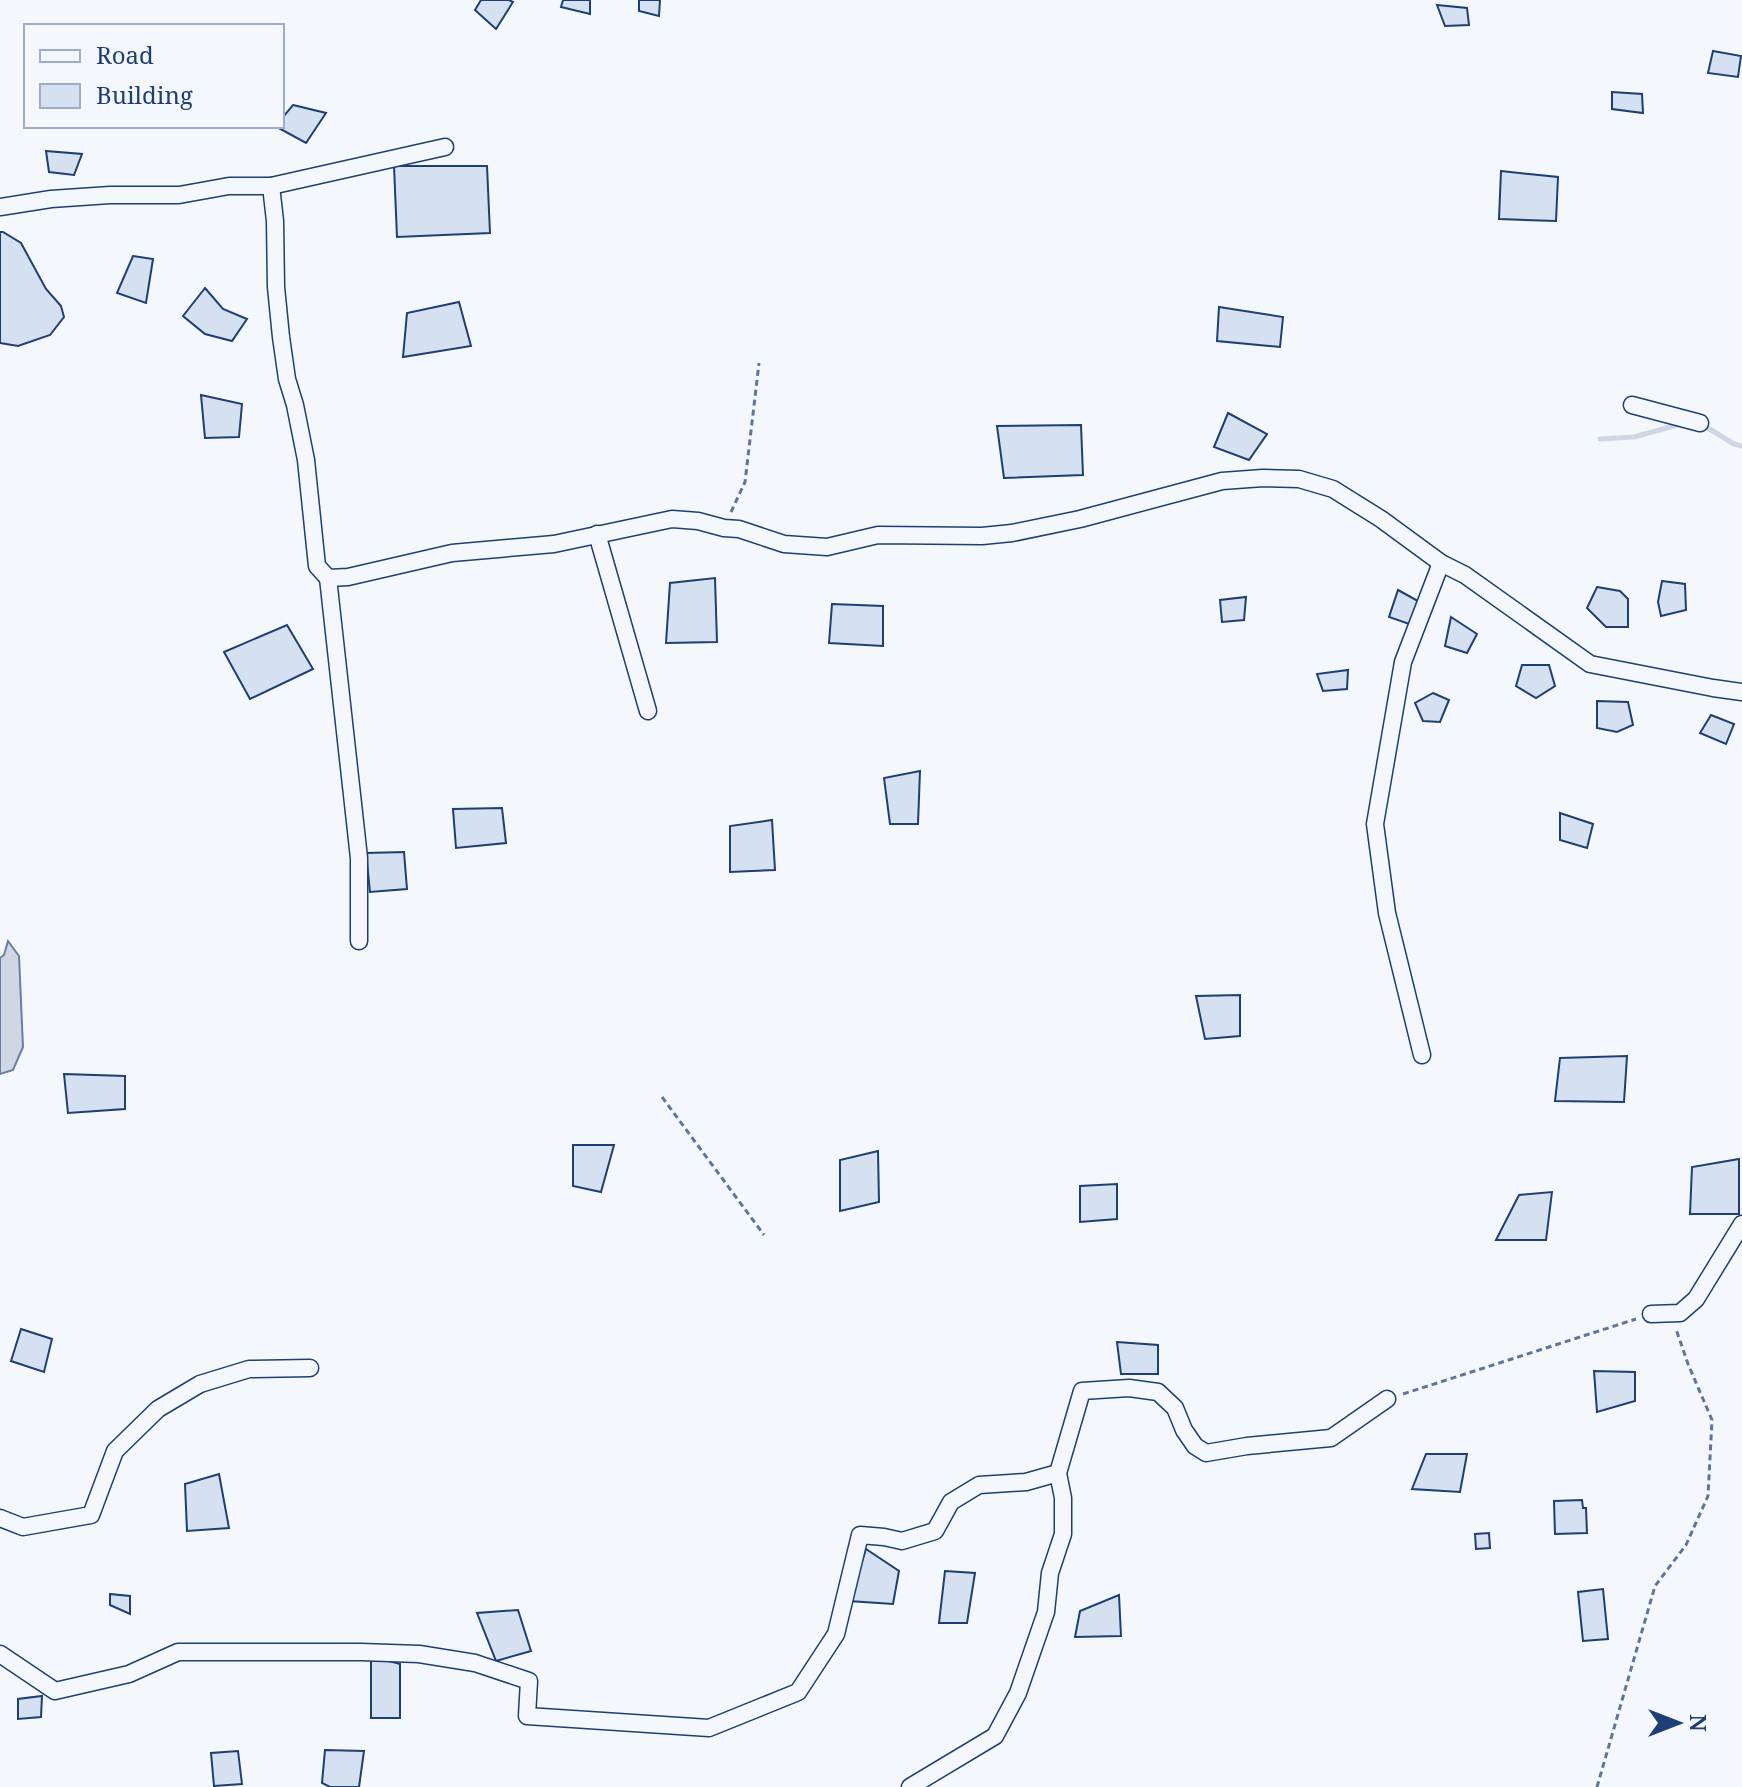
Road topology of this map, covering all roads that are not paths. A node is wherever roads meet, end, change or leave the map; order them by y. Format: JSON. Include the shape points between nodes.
{"nodes":[{"id":1,"x":445,"y":147,"type":"dead end"},
{"id":2,"x":271,"y":186,"type":"junction"},
{"id":3,"x":0,"y":207,"type":"edge"},
{"id":4,"x":1632,"y":405,"type":"dead end"},
{"id":5,"x":1700,"y":423,"type":"dead end"},
{"id":6,"x":597,"y":534,"type":"junction"},
{"id":7,"x":1441,"y":563,"type":"junction"},
{"id":8,"x":328,"y":578,"type":"junction"},
{"id":9,"x":1742,"y":692,"type":"edge"},
{"id":10,"x":648,"y":711,"type":"dead end"},
{"id":11,"x":359,"y":941,"type":"dead end"},
{"id":12,"x":1422,"y":1055,"type":"dead end"},
{"id":13,"x":1742,"y":1224,"type":"edge"},
{"id":14,"x":1651,"y":1314,"type":"road end"},
{"id":15,"x":310,"y":1368,"type":"dead end"},
{"id":16,"x":1387,"y":1399,"type":"road end"},
{"id":17,"x":1058,"y":1473,"type":"junction"},
{"id":18,"x":0,"y":1518,"type":"edge"},
{"id":19,"x":0,"y":1654,"type":"edge"},
{"id":20,"x":910,"y":1787,"type":"edge"}],
"edges":[{"from":1,"to":2,"type":"street"},
{"from":2,"to":3,"type":"street","via":[[51,199]]},
{"from":2,"to":8,"type":"street","via":[[287,379],[306,460],[317,566]]},
{"from":4,"to":5,"type":"street"},
{"from":6,"to":7,"type":"street","via":[[672,519],[739,529],[784,544],[827,547],[878,535],[982,536],[1080,519],[1222,481],[1299,479],[1333,489]]},
{"from":6,"to":8,"type":"street","via":[[554,544],[452,553]]},
{"from":6,"to":10,"type":"street"},
{"from":7,"to":9,"type":"street","via":[[1590,664]]},
{"from":7,"to":12,"type":"street","via":[[1403,662],[1375,824],[1387,913]]},
{"from":8,"to":11,"type":"street","via":[[359,858]]},
{"from":13,"to":14,"type":"street","via":[[1696,1299],[1680,1313]]},
{"from":15,"to":18,"type":"street","via":[[249,1369],[200,1384],[158,1409],[115,1451],[91,1515],[23,1527]]},
{"from":16,"to":17,"type":"street","via":[[1331,1438],[1206,1453],[1195,1446],[1175,1408],[1158,1392],[1082,1391]]},
{"from":17,"to":19,"type":"street","via":[[1026,1482],[979,1485],[951,1502],[935,1531],[902,1541],[860,1535],[836,1634],[798,1692],[709,1728],[527,1716],[529,1681],[475,1663],[419,1654],[178,1652],[129,1674],[55,1691]]},
{"from":17,"to":20,"type":"street","via":[[1063,1534],[1050,1573],[1046,1612],[1018,1693],[995,1736]]}]}
